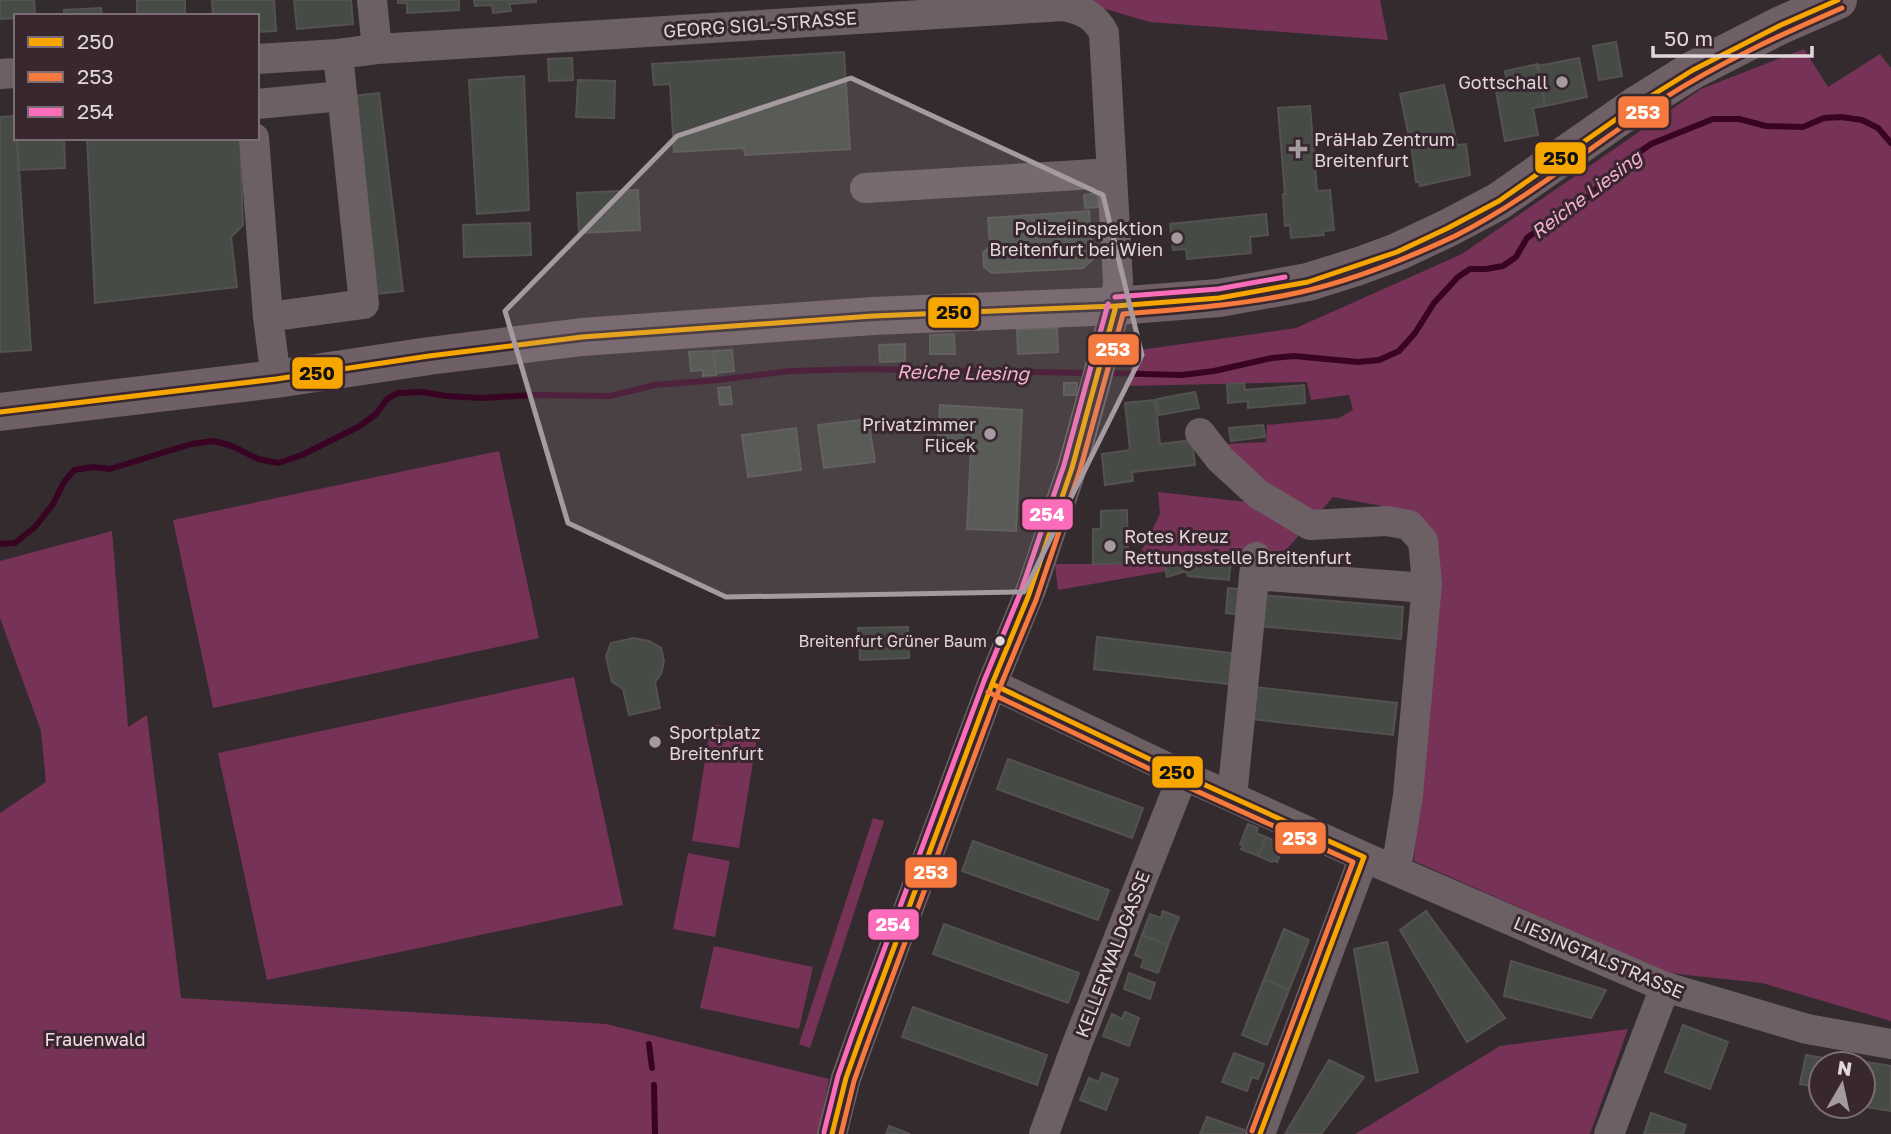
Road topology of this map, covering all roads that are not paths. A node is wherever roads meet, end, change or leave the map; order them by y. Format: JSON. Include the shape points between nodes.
{"nodes":[{"id":1,"x":372,"y":0,"type":"edge"},
{"id":2,"x":1838,"y":0,"type":"edge"},
{"id":3,"x":377,"y":49,"type":"junction"},
{"id":4,"x":338,"y":54,"type":"junction"},
{"id":5,"x":259,"y":59,"type":"edge"},
{"id":6,"x":342,"y":96,"type":"junction"},
{"id":7,"x":259,"y":104,"type":"edge"},
{"id":8,"x":254,"y":140,"type":"edge"},
{"id":9,"x":1112,"y":173,"type":"junction"},
{"id":10,"x":865,"y":188,"type":"dead end"},
{"id":11,"x":1116,"y":306,"type":"junction"},
{"id":12,"x":268,"y":317,"type":"junction"},
{"id":13,"x":276,"y":379,"type":"junction"},
{"id":14,"x":0,"y":412,"type":"edge"},
{"id":15,"x":1200,"y":433,"type":"dead end"},
{"id":16,"x":1426,"y":587,"type":"junction"},
{"id":17,"x":992,"y":684,"type":"junction"},
{"id":18,"x":1183,"y":775,"type":"junction"},
{"id":19,"x":1232,"y":797,"type":"junction"},
{"id":20,"x":1364,"y":858,"type":"junction"},
{"id":21,"x":1396,"y":870,"type":"junction"},
{"id":22,"x":1665,"y":987,"type":"junction"},
{"id":23,"x":1891,"y":1044,"type":"edge"},
{"id":24,"x":832,"y":1134,"type":"edge"},
{"id":25,"x":1044,"y":1134,"type":"edge"},
{"id":26,"x":1260,"y":1134,"type":"edge"},
{"id":27,"x":1609,"y":1134,"type":"edge"}],
"edges":[{"from":1,"to":3,"type":"street"},
{"from":2,"to":11,"type":"main road","via":[[1693,70],[1499,201],[1397,251],[1308,282],[1219,298]]},
{"from":3,"to":4,"type":"street","name":"GEORG SIGL-STRASSE"},
{"from":3,"to":9,"type":"street","name":"GEORG SIGL-STRASSE","via":[[1064,6],[1091,15],[1104,33]]},
{"from":4,"to":5,"type":"street","name":"GEORG SIGL-STRASSE"},
{"from":4,"to":6,"type":"street"},
{"from":6,"to":7,"type":"street"},
{"from":6,"to":12,"type":"street","via":[[364,304]]},
{"from":8,"to":12,"type":"street"},
{"from":9,"to":10,"type":"street"},
{"from":9,"to":11,"type":"street","name":"GEORG SIGL-STRASSE"},
{"from":11,"to":13,"type":"main road","via":[[873,316],[582,337]]},
{"from":11,"to":17,"type":"street","name":"GEORG SIGL-STRASSE","via":[[1072,468]]},
{"from":12,"to":13,"type":"street"},
{"from":13,"to":14,"type":"main road"},
{"from":15,"to":16,"type":"street","via":[[1258,494],[1310,525],[1387,521],[1409,525],[1423,541]]},
{"from":16,"to":19,"type":"street","via":[[1255,566]]},
{"from":16,"to":21,"type":"street","via":[[1408,795]]},
{"from":17,"to":18,"type":"street","name":"LIESINGTALSTRASSE"},
{"from":17,"to":24,"type":"street","name":"GEORG SIGL-STRASSE","via":[[845,1078]]},
{"from":18,"to":19,"type":"street","name":"LIESINGTALSTRASSE"},
{"from":18,"to":25,"type":"street","name":"KELLERWALDGASSE"},
{"from":19,"to":20,"type":"street","name":"LIESINGTALSTRASSE"},
{"from":20,"to":21,"type":"street","name":"LIESINGTALSTRASSE"},
{"from":20,"to":26,"type":"street"},
{"from":21,"to":22,"type":"street","name":"LIESINGTALSTRASSE"},
{"from":22,"to":23,"type":"street","name":"LIESINGTALSTRASSE","via":[[1807,1029]]},
{"from":22,"to":27,"type":"street"}]}
